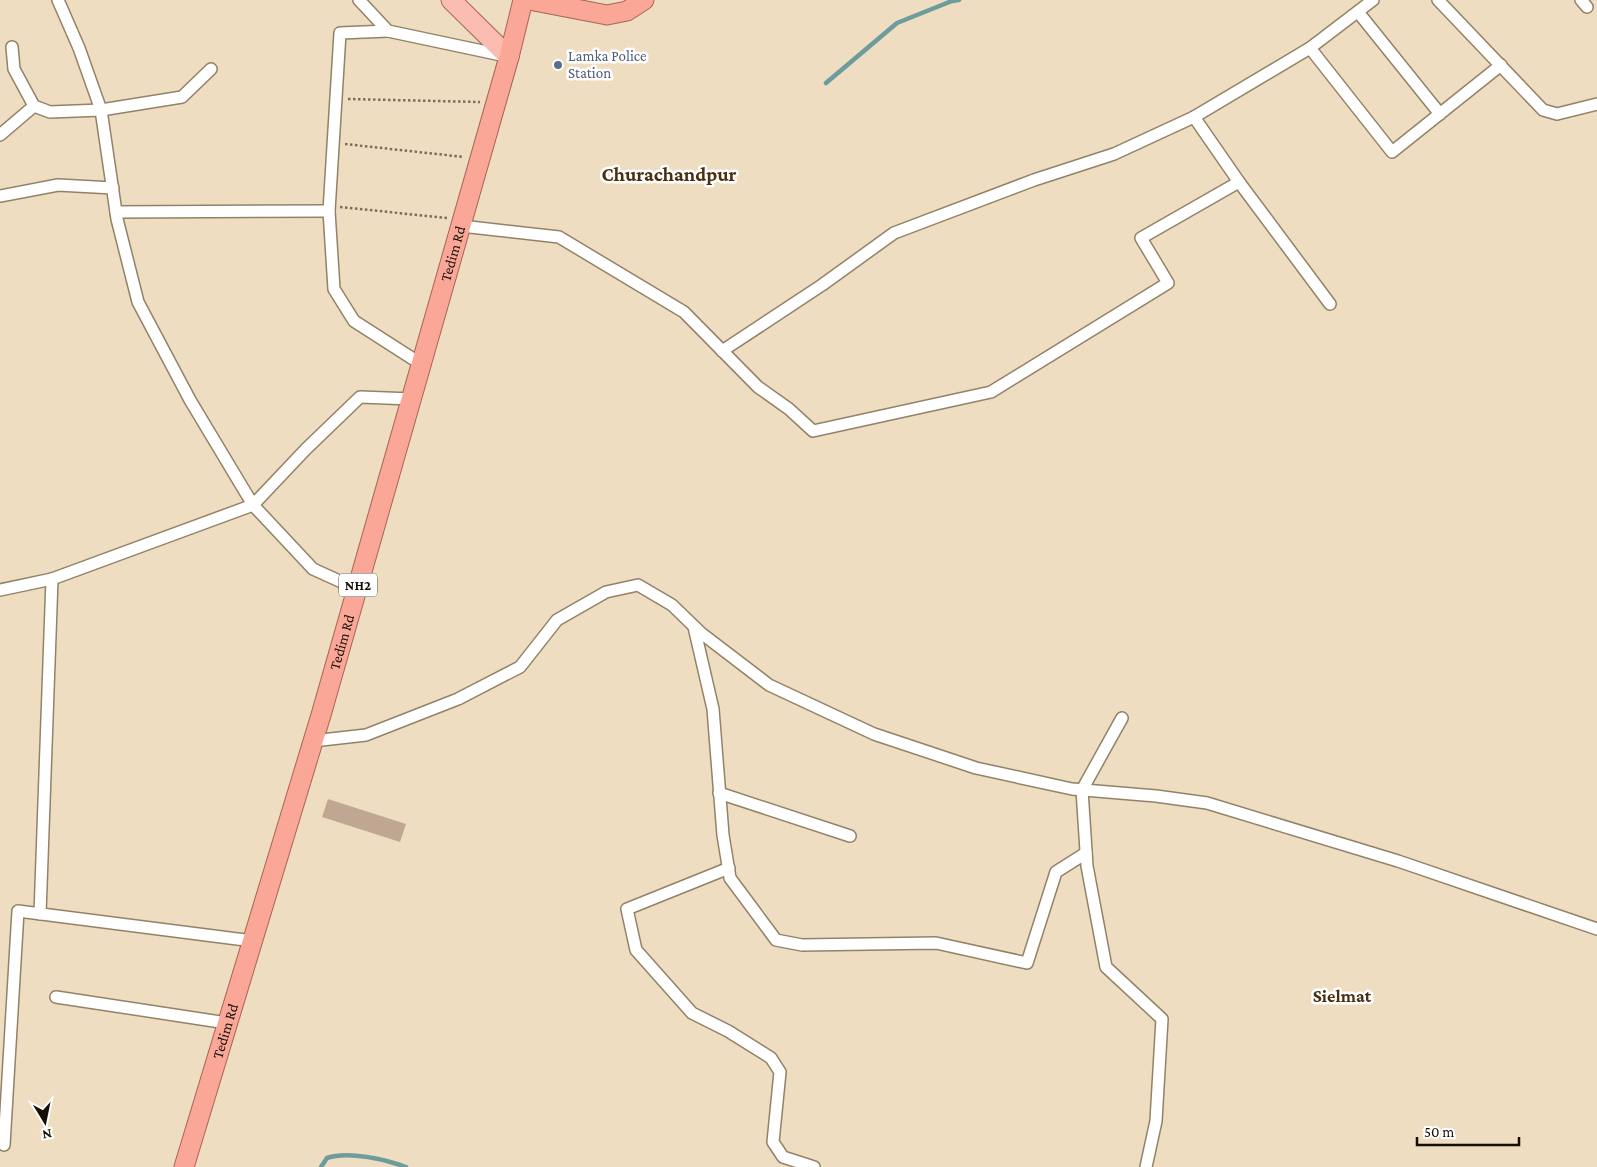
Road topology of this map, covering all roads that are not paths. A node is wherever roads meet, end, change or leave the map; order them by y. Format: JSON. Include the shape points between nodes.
{"nodes":[{"id":1,"x":58,"y":0,"type":"edge"},
{"id":2,"x":359,"y":0,"type":"edge"},
{"id":3,"x":451,"y":0,"type":"edge"},
{"id":4,"x":523,"y":0,"type":"edge"},
{"id":5,"x":529,"y":0,"type":"edge"},
{"id":6,"x":644,"y":0,"type":"edge"},
{"id":7,"x":1372,"y":0,"type":"edge"},
{"id":8,"x":1438,"y":0,"type":"edge"},
{"id":9,"x":1358,"y":12,"type":"junction"},
{"id":10,"x":388,"y":31,"type":"junction"},
{"id":11,"x":12,"y":47,"type":"dead end"},
{"id":12,"x":1310,"y":48,"type":"junction"},
{"id":13,"x":510,"y":57,"type":"junction"},
{"id":14,"x":1501,"y":65,"type":"junction"},
{"id":15,"x":211,"y":69,"type":"dead end"},
{"id":16,"x":1597,"y":104,"type":"edge"},
{"id":17,"x":34,"y":106,"type":"junction"},
{"id":18,"x":101,"y":110,"type":"junction"},
{"id":19,"x":1440,"y":114,"type":"junction"},
{"id":20,"x":1194,"y":117,"type":"junction"},
{"id":21,"x":0,"y":135,"type":"edge"},
{"id":22,"x":1239,"y":182,"type":"junction"},
{"id":23,"x":113,"y":188,"type":"junction"},
{"id":24,"x":0,"y":196,"type":"edge"},
{"id":25,"x":329,"y":208,"type":"junction"},
{"id":26,"x":116,"y":212,"type":"junction"},
{"id":27,"x":462,"y":223,"type":"junction"},
{"id":28,"x":1330,"y":304,"type":"dead end"},
{"id":29,"x":722,"y":352,"type":"junction"},
{"id":30,"x":422,"y":364,"type":"junction"},
{"id":31,"x":412,"y":399,"type":"junction"},
{"id":32,"x":252,"y":504,"type":"junction"},
{"id":33,"x":52,"y":579,"type":"junction"},
{"id":34,"x":357,"y":589,"type":"junction"},
{"id":35,"x":0,"y":590,"type":"edge"},
{"id":36,"x":694,"y":627,"type":"junction"},
{"id":37,"x":1122,"y":718,"type":"dead end"},
{"id":38,"x":313,"y":741,"type":"junction"},
{"id":39,"x":1082,"y":790,"type":"junction"},
{"id":40,"x":719,"y":793,"type":"junction"},
{"id":41,"x":850,"y":836,"type":"dead end"},
{"id":42,"x":1086,"y":853,"type":"junction"},
{"id":43,"x":729,"y":868,"type":"junction"},
{"id":44,"x":40,"y":914,"type":"junction"},
{"id":45,"x":1597,"y":929,"type":"edge"},
{"id":46,"x":253,"y":941,"type":"junction"},
{"id":47,"x":56,"y":997,"type":"dead end"},
{"id":48,"x":228,"y":1023,"type":"junction"},
{"id":49,"x":4,"y":1145,"type":"dead end"},
{"id":50,"x":184,"y":1167,"type":"edge"},
{"id":51,"x":814,"y":1167,"type":"edge"},
{"id":52,"x":1146,"y":1167,"type":"edge"}],
"edges":[{"from":1,"to":18,"type":"street"},
{"from":2,"to":10,"type":"street"},
{"from":3,"to":13,"type":"main road"},
{"from":4,"to":13,"type":"highway","name":"Tedim Rd","number":"NH2"},
{"from":5,"to":6,"type":"highway","via":[[607,15],[627,11]]},
{"from":7,"to":9,"type":"street"},
{"from":8,"to":14,"type":"street"},
{"from":9,"to":12,"type":"street"},
{"from":9,"to":19,"type":"street"},
{"from":10,"to":13,"type":"street"},
{"from":10,"to":25,"type":"street","via":[[340,34]]},
{"from":11,"to":17,"type":"street","via":[[14,69]]},
{"from":12,"to":19,"type":"street","via":[[1392,152]]},
{"from":12,"to":20,"type":"street"},
{"from":13,"to":27,"type":"highway","name":"Tedim Rd","number":"NH2"},
{"from":14,"to":16,"type":"street","via":[[1543,110],[1557,114]]},
{"from":14,"to":19,"type":"street"},
{"from":15,"to":18,"type":"street","via":[[182,97]]},
{"from":17,"to":18,"type":"street","via":[[50,112]]},
{"from":17,"to":21,"type":"street"},
{"from":18,"to":23,"type":"street"},
{"from":20,"to":22,"type":"street"},
{"from":20,"to":29,"type":"street","via":[[1114,154],[1034,180],[894,233]]},
{"from":22,"to":28,"type":"street"},
{"from":22,"to":29,"type":"street","via":[[1141,238],[1168,283],[991,392],[813,431],[758,387]]},
{"from":23,"to":24,"type":"street","via":[[58,185]]},
{"from":23,"to":26,"type":"street"},
{"from":25,"to":26,"type":"street"},
{"from":25,"to":30,"type":"street","via":[[334,289],[354,321]]},
{"from":26,"to":32,"type":"street","via":[[138,302],[190,400]]},
{"from":27,"to":29,"type":"street","via":[[559,237],[684,312]]},
{"from":27,"to":30,"type":"highway","name":"Tedim Rd","number":"NH2"},
{"from":30,"to":31,"type":"highway","name":"Tedim Rd","number":"NH2"},
{"from":31,"to":32,"type":"street","via":[[360,398]]},
{"from":31,"to":34,"type":"highway","name":"Tedim Rd","number":"NH2"},
{"from":32,"to":33,"type":"street"},
{"from":32,"to":34,"type":"street","via":[[313,569]]},
{"from":33,"to":35,"type":"street"},
{"from":33,"to":44,"type":"street"},
{"from":34,"to":38,"type":"highway","name":"Tedim Rd","number":"NH2"},
{"from":36,"to":38,"type":"street","via":[[672,605],[638,585],[606,592],[557,620],[520,667],[458,700],[366,736]]},
{"from":36,"to":39,"type":"street","via":[[769,685],[874,734],[976,768]]},
{"from":36,"to":40,"type":"street","via":[[712,709]]},
{"from":37,"to":39,"type":"street"},
{"from":38,"to":46,"type":"highway","name":"Tedim Rd","number":"NH2"},
{"from":39,"to":42,"type":"street"},
{"from":39,"to":45,"type":"street","via":[[1208,803],[1398,861]]},
{"from":40,"to":41,"type":"street"},
{"from":40,"to":43,"type":"street"},
{"from":42,"to":43,"type":"street","via":[[1056,872],[1027,963],[936,943],[802,945],[776,940],[730,878]]},
{"from":42,"to":52,"type":"street","via":[[1106,967],[1162,1018],[1156,1121]]},
{"from":43,"to":51,"type":"street","via":[[627,909],[636,950],[692,1013],[771,1058],[780,1072],[773,1142],[783,1157]]},
{"from":44,"to":46,"type":"street"},
{"from":44,"to":49,"type":"street","via":[[18,912]]},
{"from":46,"to":48,"type":"highway","name":"Tedim Rd","number":"NH2"},
{"from":47,"to":48,"type":"street"},
{"from":48,"to":50,"type":"highway","name":"Tedim Rd","number":"NH2"}]}
